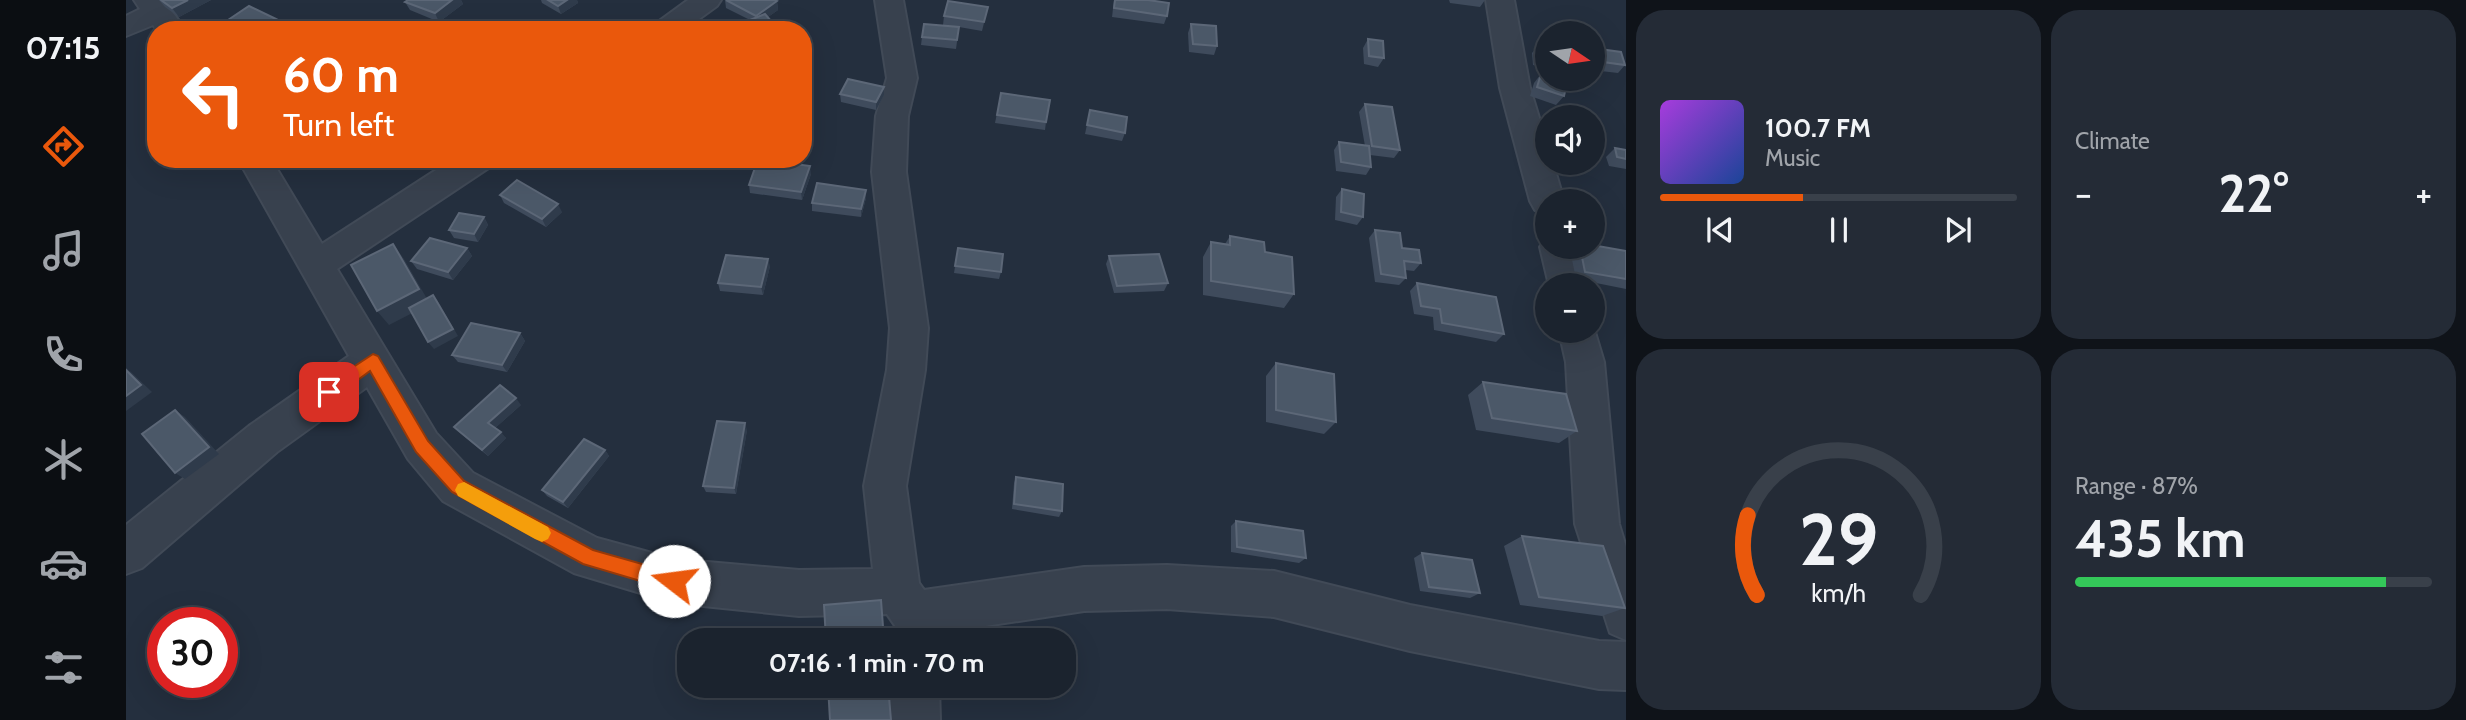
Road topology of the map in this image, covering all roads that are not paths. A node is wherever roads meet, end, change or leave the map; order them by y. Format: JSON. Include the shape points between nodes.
{"nodes":[{"id":1,"x":708,"y":0,"type":"edge"},
{"id":2,"x":889,"y":0,"type":"edge"},
{"id":3,"x":1500,"y":0,"type":"edge"},
{"id":4,"x":159,"y":14,"type":"edge"},
{"id":5,"x":678,"y":21,"type":"edge"},
{"id":6,"x":126,"y":27,"type":"edge"},
{"id":7,"x":259,"y":168,"type":"edge"},
{"id":8,"x":464,"y":168,"type":"edge"},
{"id":9,"x":1544,"y":189,"type":"edge"},
{"id":10,"x":315,"y":266,"type":"junction"},
{"id":11,"x":1581,"y":343,"type":"edge"},
{"id":12,"x":373,"y":361,"type":"junction"},
{"id":13,"x":126,"y":553,"type":"edge"},
{"id":14,"x":909,"y":615,"type":"edge"},
{"id":15,"x":1626,"y":617,"type":"edge"},
{"id":16,"x":1626,"y":666,"type":"edge"},
{"id":17,"x":915,"y":698,"type":"edge"},
{"id":18,"x":915,"y":720,"type":"edge"}],
"edges":[{"from":1,"to":5,"type":"street"},
{"from":2,"to":14,"type":"street","via":[[902,78],[892,116],[889,172],[909,328],[885,486]]},
{"from":3,"to":9,"type":"street","via":[[1516,88]]},
{"from":4,"to":6,"type":"street"},
{"from":7,"to":10,"type":"street"},
{"from":8,"to":10,"type":"street"},
{"from":10,"to":12,"type":"street"},
{"from":11,"to":15,"type":"street","via":[[1597,524]]},
{"from":12,"to":13,"type":"street","via":[[263,439]]},
{"from":12,"to":14,"type":"street","via":[[422,446],[458,487],[590,558],[674,581],[799,593]]},
{"from":14,"to":16,"type":"street","via":[[1084,589],[1167,587],[1274,594],[1410,628]]},
{"from":17,"to":18,"type":"street"}]}
